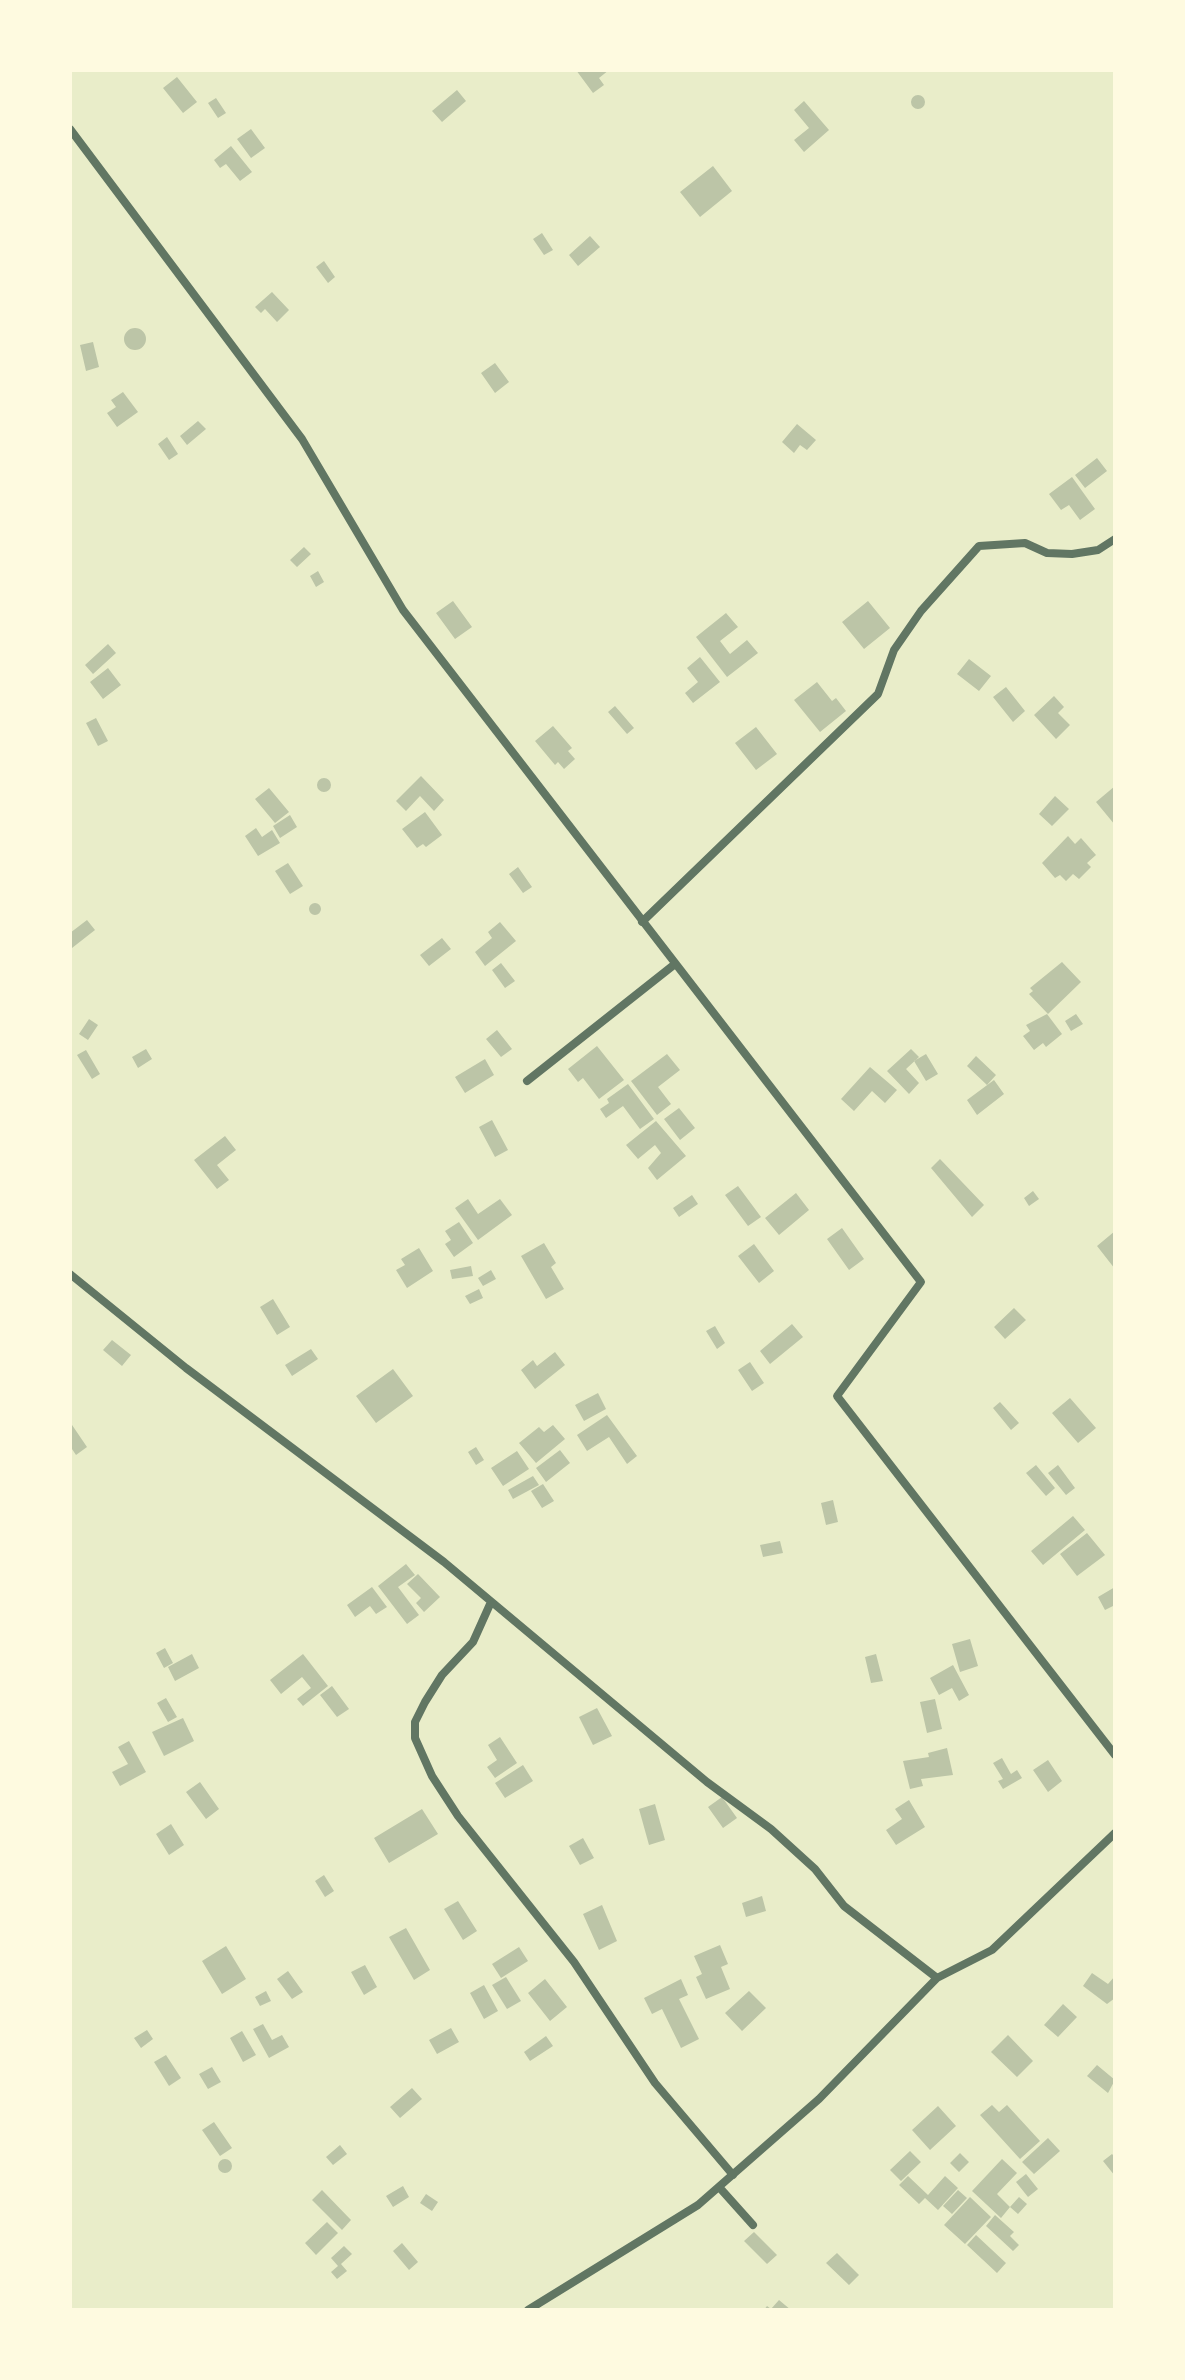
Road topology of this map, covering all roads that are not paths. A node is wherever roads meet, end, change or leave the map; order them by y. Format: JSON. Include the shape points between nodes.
{"nodes":[{"id":1,"x":70,"y":129,"type":"edge"},
{"id":2,"x":1115,"y":539,"type":"edge"},
{"id":3,"x":642,"y":922,"type":"junction"},
{"id":4,"x":675,"y":964,"type":"junction"},
{"id":5,"x":527,"y":1081,"type":"dead end"},
{"id":6,"x":70,"y":1274,"type":"edge"},
{"id":7,"x":491,"y":1602,"type":"junction"},
{"id":8,"x":1115,"y":1755,"type":"edge"},
{"id":9,"x":1115,"y":1833,"type":"edge"},
{"id":10,"x":937,"y":1978,"type":"junction"},
{"id":11,"x":733,"y":2175,"type":"junction"},
{"id":12,"x":719,"y":2187,"type":"junction"},
{"id":13,"x":753,"y":2225,"type":"dead end"},
{"id":14,"x":528,"y":2310,"type":"edge"}],
"edges":[{"from":1,"to":3,"type":"street","via":[[302,439],[403,610]]},
{"from":2,"to":3,"type":"street","via":[[1098,550],[1072,554],[1047,553],[1025,543],[979,546],[894,650],[878,694]]},
{"from":3,"to":4,"type":"street"},
{"from":4,"to":5,"type":"street"},
{"from":4,"to":8,"type":"street","via":[[921,1282],[837,1396]]},
{"from":6,"to":7,"type":"street"},
{"from":7,"to":10,"type":"street","via":[[771,1829],[815,1869],[844,1906]]},
{"from":7,"to":11,"type":"street","via":[[473,1642],[425,1702],[415,1722],[415,1738],[458,1816],[574,1962],[655,2083]]},
{"from":9,"to":10,"type":"street","via":[[992,1950]]},
{"from":10,"to":11,"type":"street","via":[[819,2099]]},
{"from":11,"to":12,"type":"street"},
{"from":12,"to":13,"type":"street"},
{"from":12,"to":14,"type":"street"}]}
